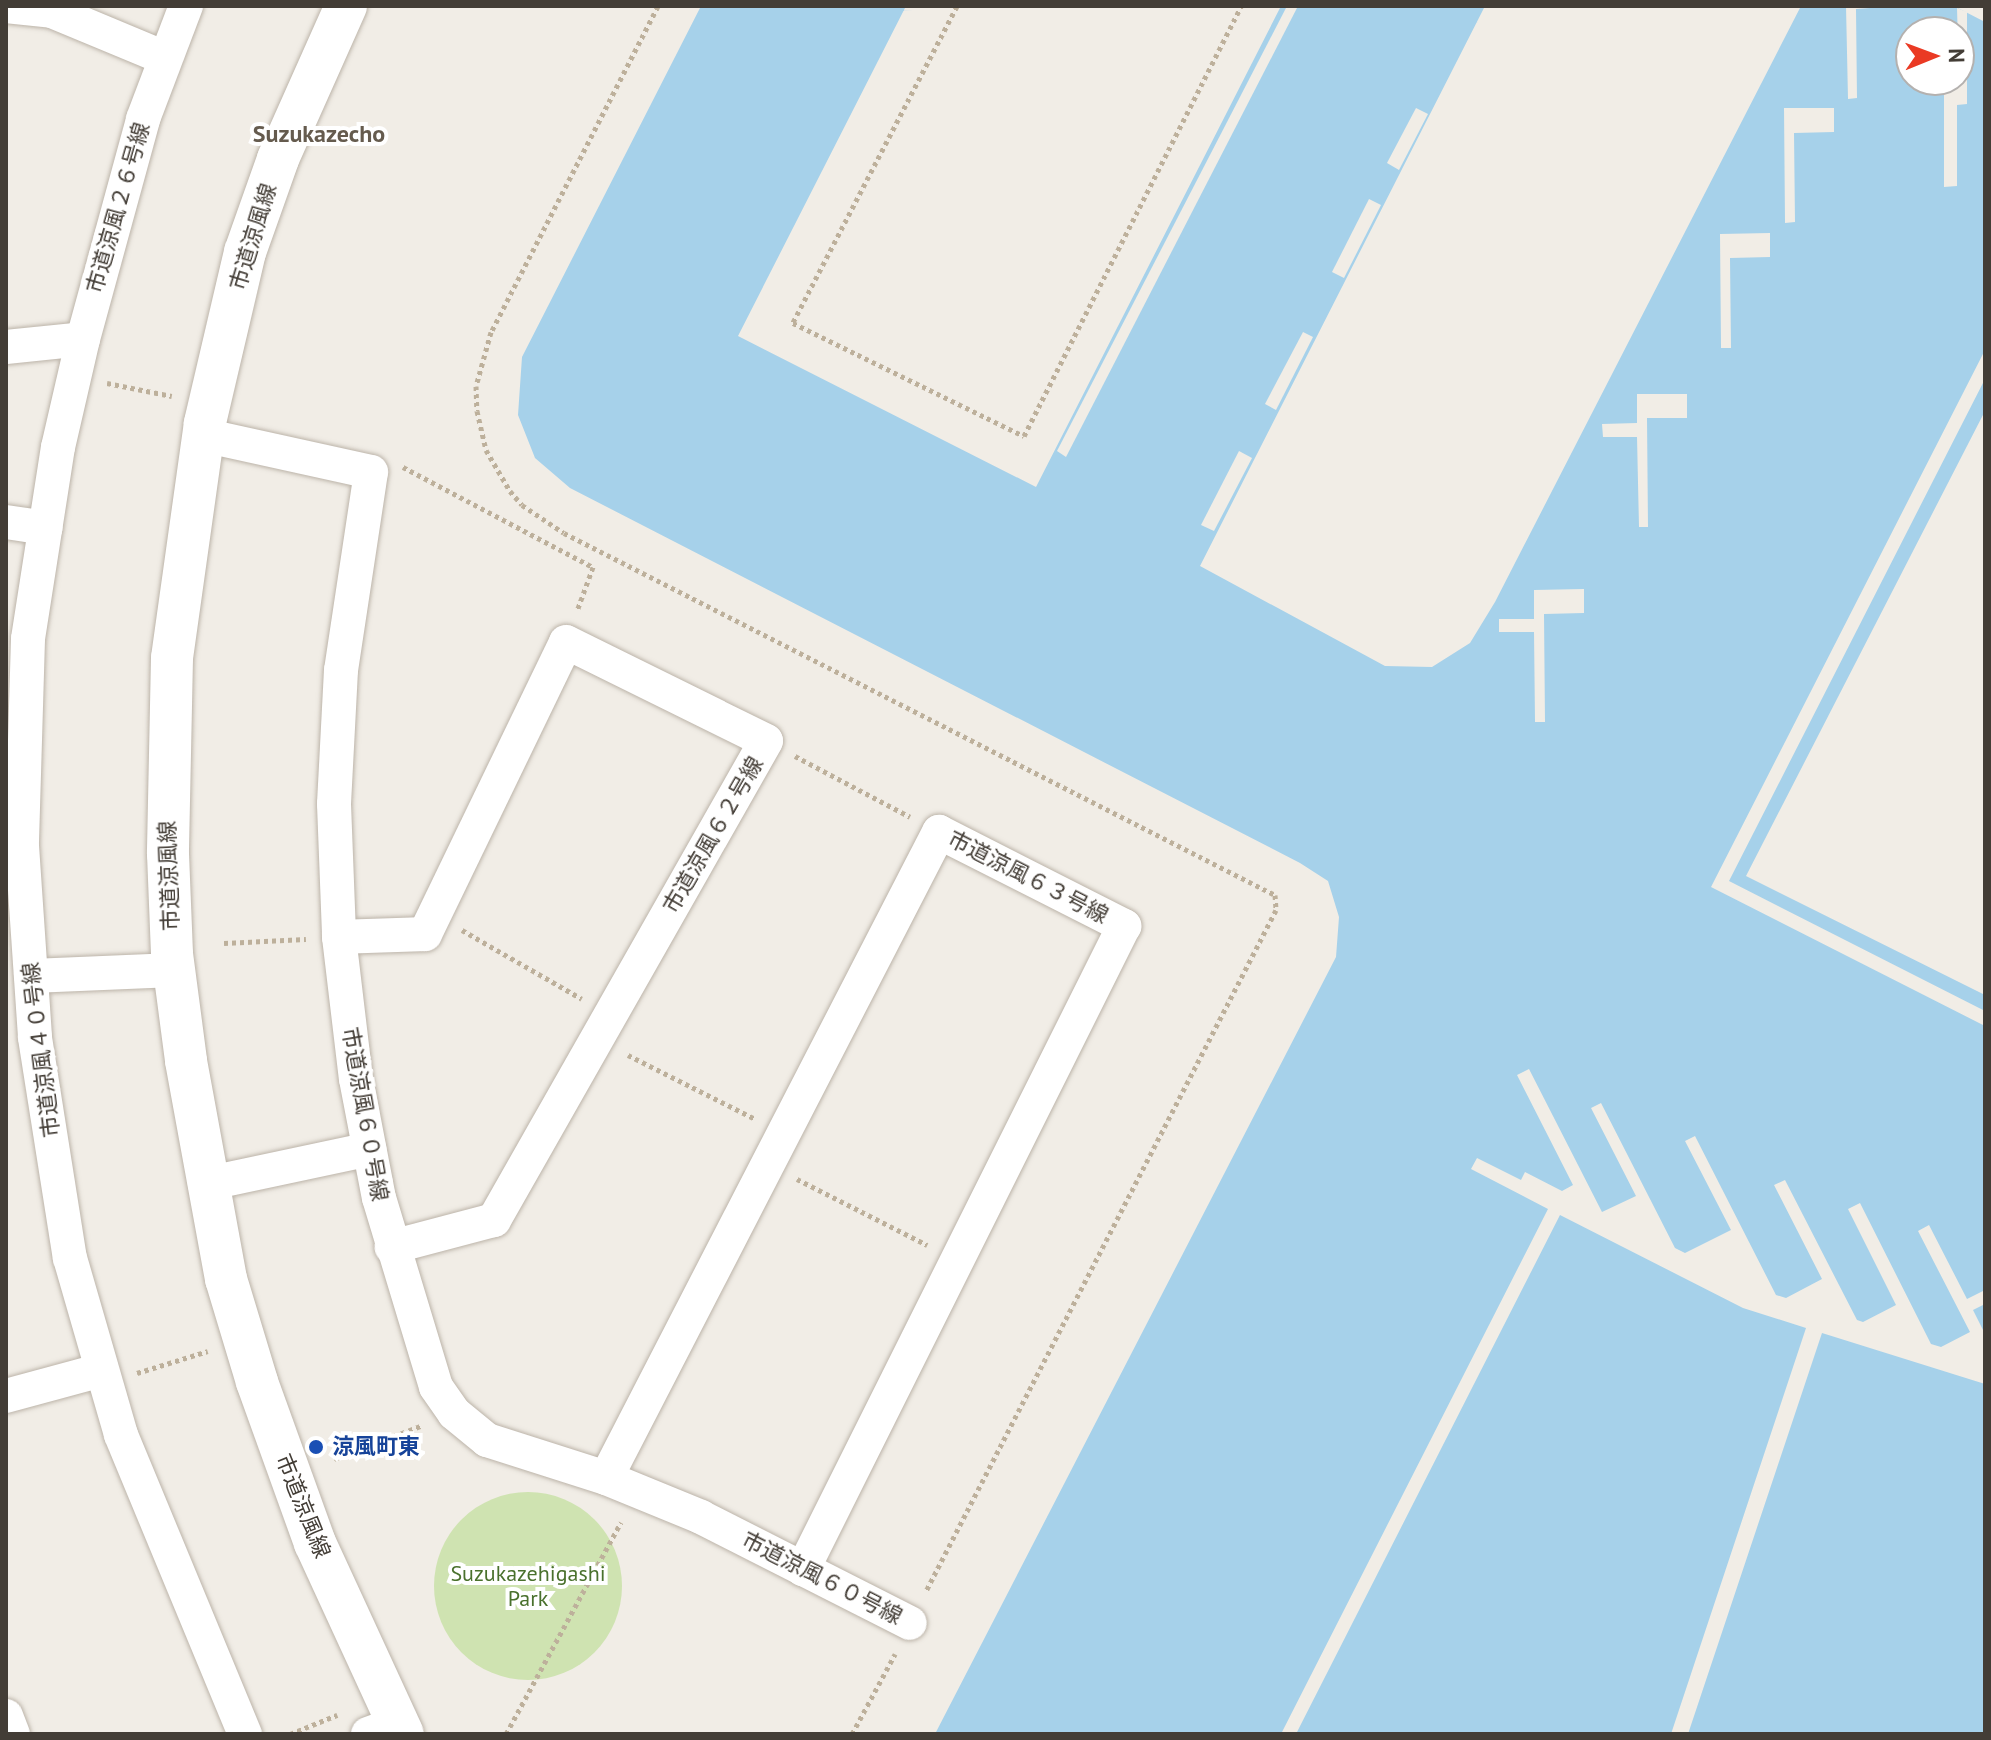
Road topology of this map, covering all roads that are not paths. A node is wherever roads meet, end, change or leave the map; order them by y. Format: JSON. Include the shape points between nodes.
{"nodes":[{"id":1,"x":6,"y":6,"type":"edge"},
{"id":2,"x":186,"y":6,"type":"edge"},
{"id":3,"x":346,"y":6,"type":"edge"},
{"id":4,"x":165,"y":58,"type":"junction"},
{"id":5,"x":83,"y":339,"type":"junction"},
{"id":6,"x":6,"y":347,"type":"edge"},
{"id":7,"x":206,"y":420,"type":"junction"},
{"id":8,"x":6,"y":522,"type":"edge"},
{"id":9,"x":46,"y":528,"type":"junction"},
{"id":10,"x":339,"y":937,"type":"junction"},
{"id":11,"x":175,"y":970,"type":"junction"},
{"id":12,"x":31,"y":976,"type":"junction"},
{"id":13,"x":369,"y":1149,"type":"junction"},
{"id":14,"x":205,"y":1184,"type":"junction"},
{"id":15,"x":392,"y":1247,"type":"junction"},
{"id":16,"x":104,"y":1377,"type":"junction"},
{"id":17,"x":6,"y":1396,"type":"edge"},
{"id":18,"x":606,"y":1478,"type":"junction"},
{"id":19,"x":803,"y":1569,"type":"junction"},
{"id":20,"x":910,"y":1623,"type":"road end"},
{"id":21,"x":6,"y":1716,"type":"edge"},
{"id":22,"x":378,"y":1726,"type":"edge"},
{"id":23,"x":13,"y":1734,"type":"edge"},
{"id":24,"x":245,"y":1734,"type":"edge"}],
"edges":[{"from":1,"to":4,"type":"street","via":[[52,11]]},
{"from":2,"to":4,"type":"street","name":"市道涼風２６号線"},
{"from":3,"to":7,"type":"street","name":"市道涼風線","via":[[278,159],[245,252]]},
{"from":4,"to":5,"type":"street","name":"市道涼風２６号線","via":[[112,222]]},
{"from":5,"to":6,"type":"street"},
{"from":5,"to":9,"type":"street","name":"市道涼風４０号線"},
{"from":7,"to":10,"type":"street","name":"市道涼風６０号線","via":[[371,472],[341,670],[334,804]]},
{"from":7,"to":11,"type":"street","name":"市道涼風線","via":[[175,626],[168,719]]},
{"from":8,"to":9,"type":"street"},
{"from":9,"to":12,"type":"street","name":"市道涼風４０号線","via":[[28,655],[22,846]]},
{"from":10,"to":13,"type":"street","name":"市道涼風６０号線"},
{"from":10,"to":15,"type":"street","name":"市道涼風６２号線","via":[[425,934],[566,642],[766,741],[494,1220]]},
{"from":11,"to":12,"type":"street"},
{"from":11,"to":14,"type":"street","name":"市道涼風線"},
{"from":12,"to":16,"type":"street","name":"市道涼風４０号線","via":[[35,1038],[70,1258]]},
{"from":13,"to":14,"type":"street"},
{"from":13,"to":15,"type":"street","name":"市道涼風６０号線"},
{"from":14,"to":22,"type":"street","name":"市道涼風線","via":[[244,1340]]},
{"from":15,"to":18,"type":"street","name":"市道涼風６０号線","via":[[436,1387],[454,1413],[487,1440]]},
{"from":16,"to":17,"type":"street"},
{"from":16,"to":24,"type":"street","name":"市道涼風４０号線","via":[[121,1435]]},
{"from":18,"to":19,"type":"street","name":"市道涼風６０号線"},
{"from":18,"to":19,"type":"street","name":"市道涼風６３号線","via":[[939,832],[1124,926]]},
{"from":19,"to":20,"type":"street","name":"市道涼風６０号線"},
{"from":21,"to":23,"type":"street"}]}
